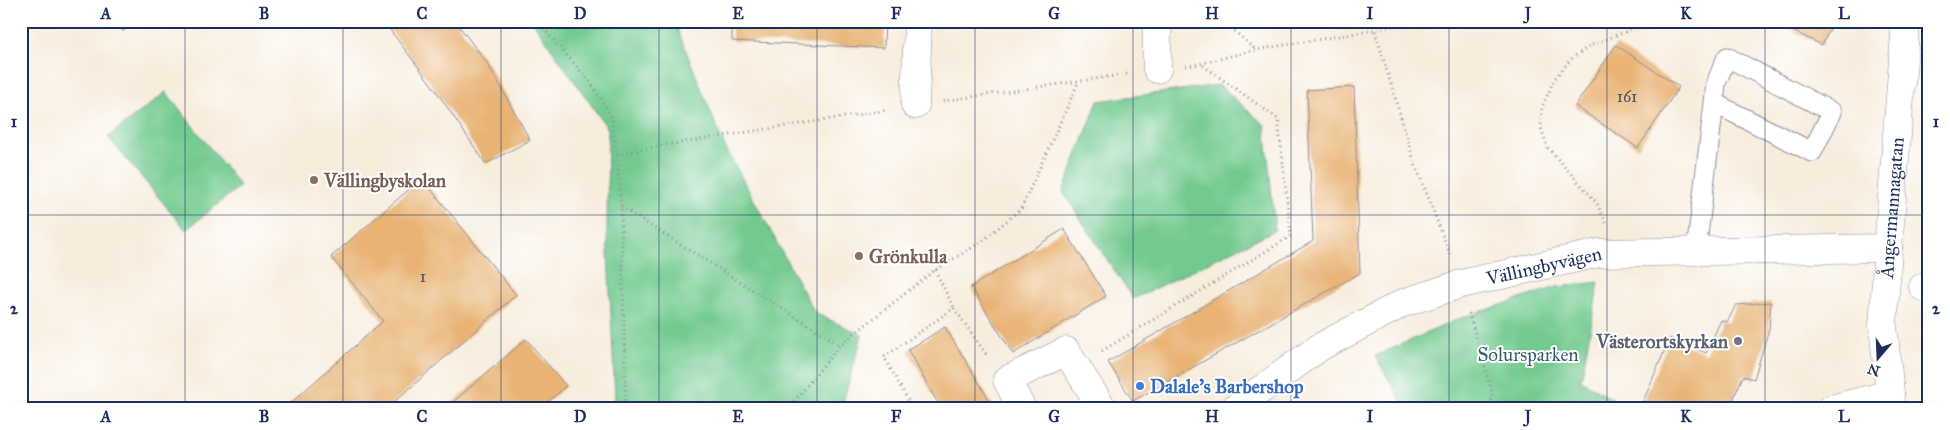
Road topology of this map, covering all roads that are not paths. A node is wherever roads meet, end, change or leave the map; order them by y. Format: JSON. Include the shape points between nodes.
{"nodes":[{"id":1,"x":918,"y":21,"type":"edge"},
{"id":2,"x":1157,"y":21,"type":"edge"},
{"id":3,"x":1906,"y":21,"type":"edge"},
{"id":4,"x":1157,"y":69,"type":"road end"},
{"id":5,"x":1714,"y":103,"type":"junction"},
{"id":6,"x":915,"y":105,"type":"road end"},
{"id":7,"x":1888,"y":248,"type":"junction"},
{"id":8,"x":1696,"y":252,"type":"junction"},
{"id":9,"x":1893,"y":404,"type":"edge"},
{"id":10,"x":1022,"y":409,"type":"edge"},
{"id":11,"x":1103,"y":409,"type":"edge"},
{"id":12,"x":1234,"y":409,"type":"edge"},
{"id":13,"x":1831,"y":409,"type":"edge"}],
"edges":[{"from":1,"to":6,"type":"street"},
{"from":2,"to":4,"type":"street"},
{"from":3,"to":7,"type":"street","name":"Ångermannagatan"},
{"from":5,"to":5,"type":"lane","via":[[1716,83],[1727,57],[1832,112],[1812,152]]},
{"from":5,"to":8,"type":"lane"},
{"from":7,"to":8,"type":"street","name":"Vällingbyvägen"},
{"from":7,"to":9,"type":"street","name":"Ångermannagatan","via":[[1883,326]]},
{"from":8,"to":12,"type":"street","name":"Vällingbyvägen","via":[[1600,253],[1461,284],[1403,303],[1320,347]]},
{"from":9,"to":13,"type":"street"},
{"from":10,"to":11,"type":"street","via":[[1007,380],[1066,351]]}]}
